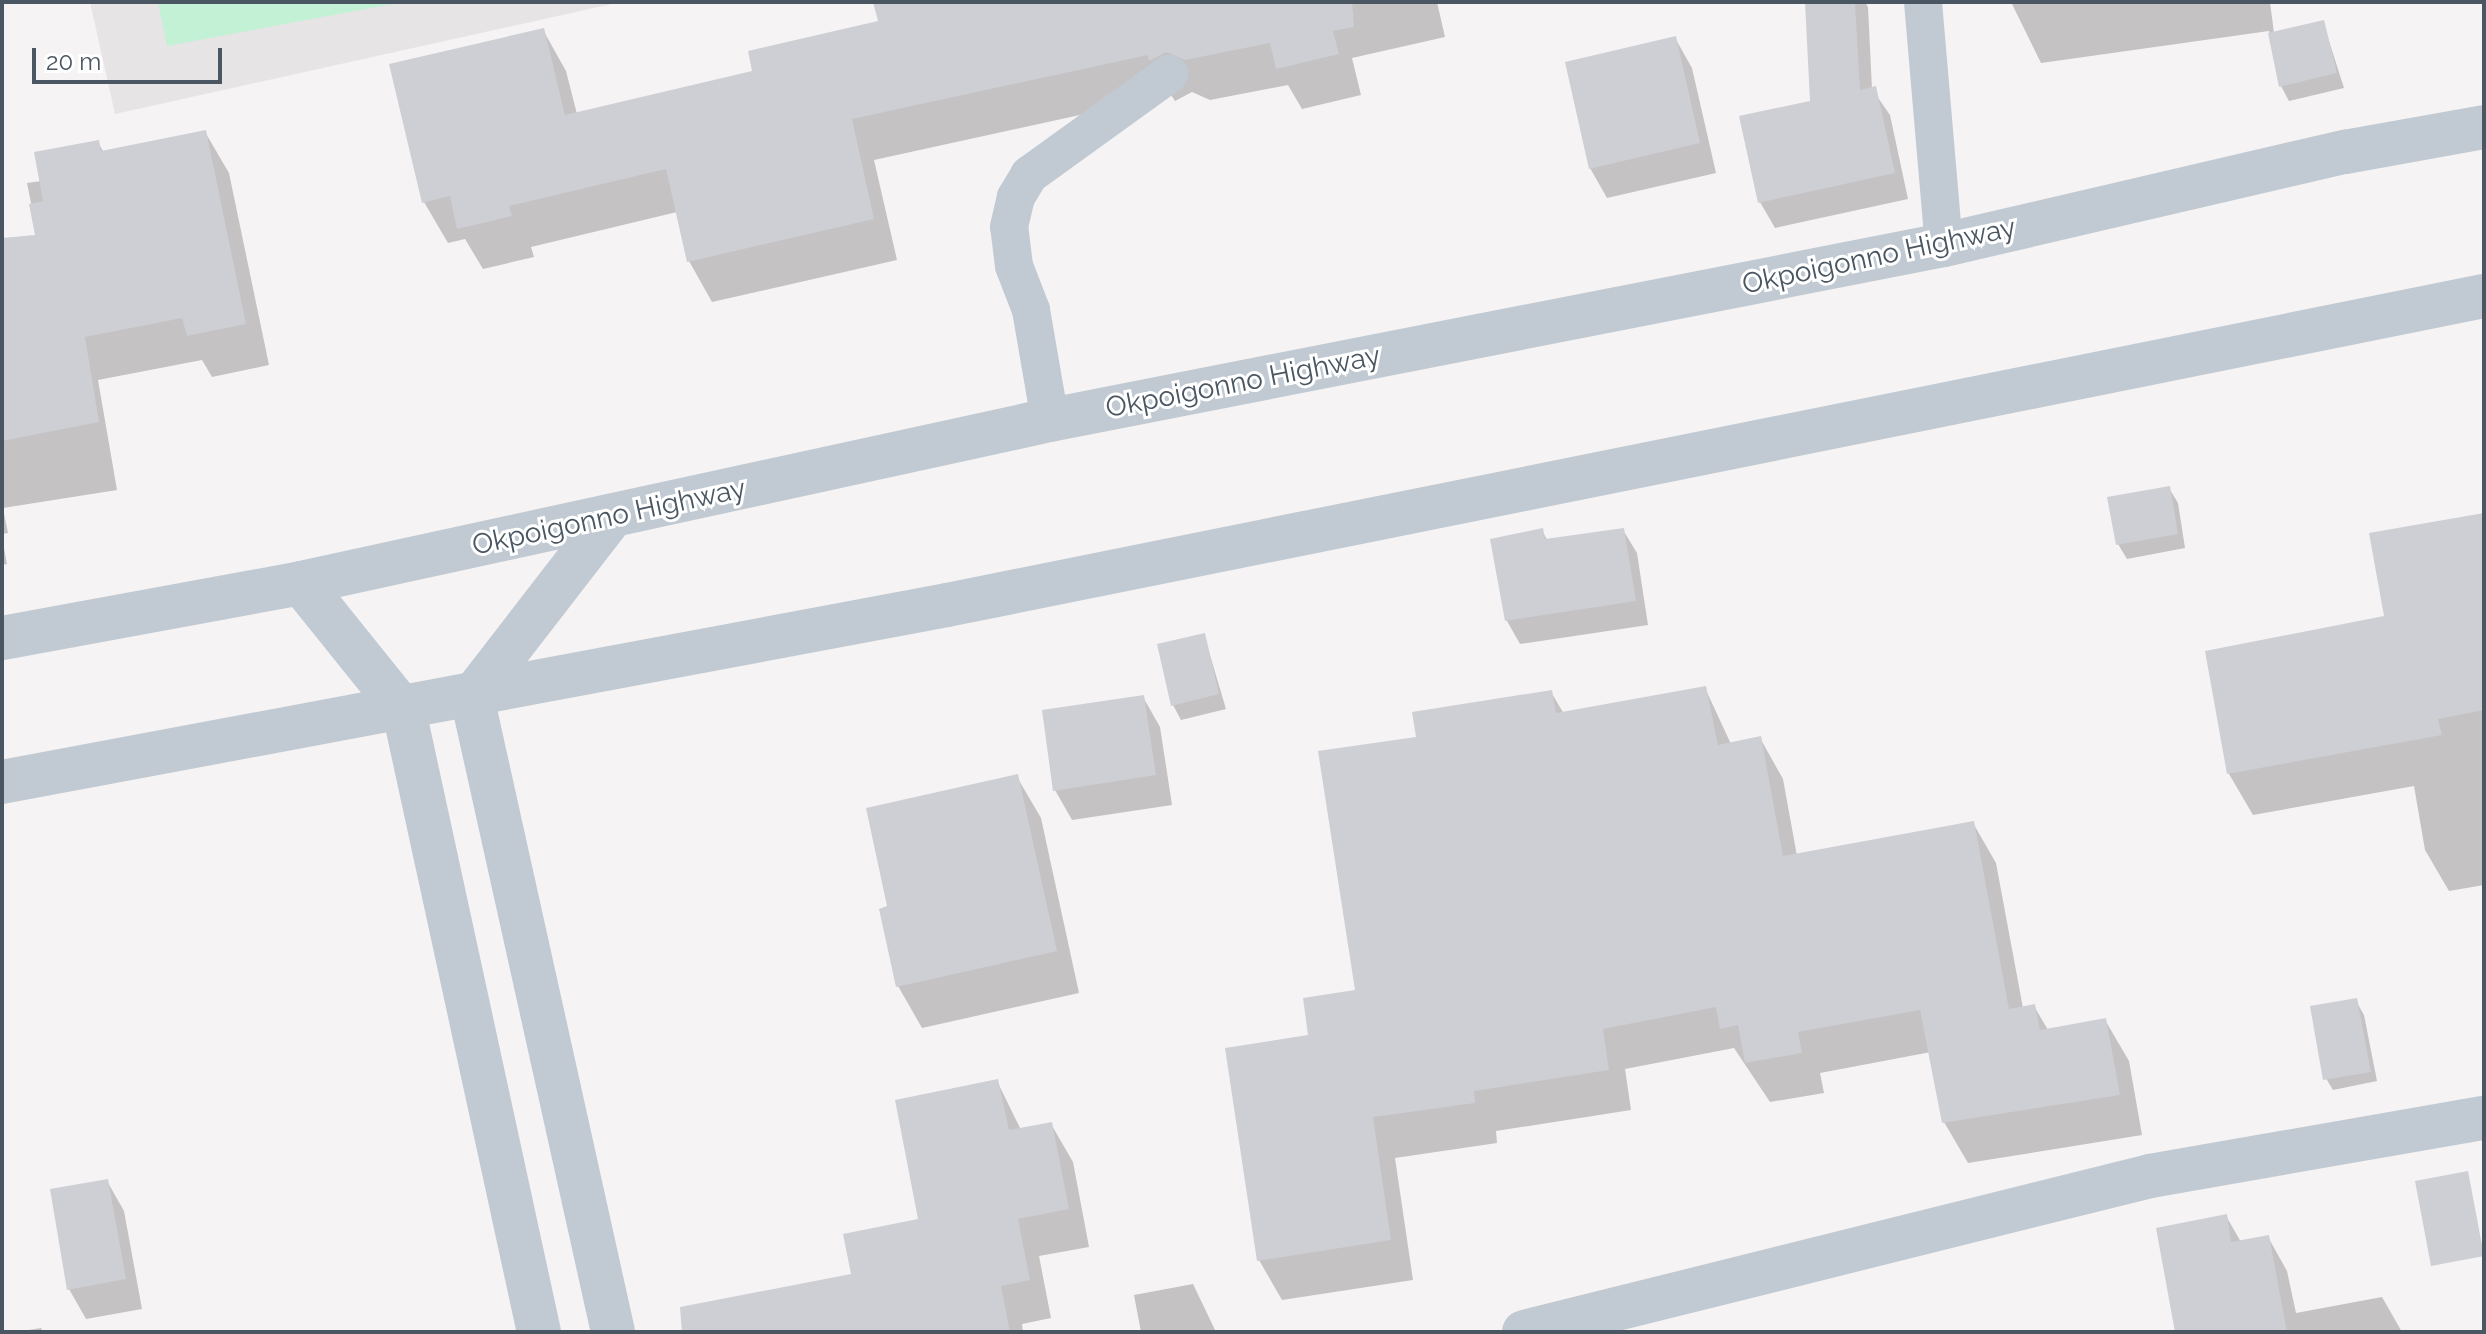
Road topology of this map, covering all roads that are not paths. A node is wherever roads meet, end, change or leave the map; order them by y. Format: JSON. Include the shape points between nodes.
{"nodes":[{"id":1,"x":1923,"y":2,"type":"edge"},
{"id":2,"x":1169,"y":74,"type":"dead end"},
{"id":3,"x":2484,"y":127,"type":"edge"},
{"id":4,"x":1944,"y":245,"type":"junction"},
{"id":5,"x":2484,"y":296,"type":"edge"},
{"id":6,"x":1050,"y":420,"type":"junction"},
{"id":7,"x":612,"y":516,"type":"junction"},
{"id":8,"x":301,"y":583,"type":"junction"},
{"id":9,"x":2,"y":638,"type":"edge"},
{"id":10,"x":472,"y":697,"type":"junction"},
{"id":11,"x":404,"y":711,"type":"junction"},
{"id":12,"x":2,"y":782,"type":"edge"},
{"id":13,"x":2484,"y":1118,"type":"edge"},
{"id":14,"x":539,"y":1332,"type":"edge"},
{"id":15,"x":613,"y":1332,"type":"edge"},
{"id":16,"x":1524,"y":1332,"type":"edge"}],
"edges":[{"from":1,"to":4,"type":"lane"},
{"from":2,"to":6,"type":"lane","via":[[1029,175],[1016,197],[1009,227],[1014,266],[1031,310]]},
{"from":3,"to":4,"type":"street","name":"Okpoigonno Highway","via":[[2345,152]]},
{"from":4,"to":6,"type":"street","name":"Okpoigonno Highway"},
{"from":5,"to":10,"type":"street"},
{"from":6,"to":7,"type":"street","name":"Okpoigonno Highway"},
{"from":7,"to":8,"type":"street","name":"Okpoigonno Highway"},
{"from":7,"to":10,"type":"street"},
{"from":8,"to":9,"type":"street","name":"Okpoigonno Highway"},
{"from":8,"to":11,"type":"street"},
{"from":10,"to":11,"type":"street"},
{"from":10,"to":15,"type":"street"},
{"from":11,"to":12,"type":"street"},
{"from":11,"to":14,"type":"street"},
{"from":13,"to":16,"type":"street","via":[[2150,1176]]}]}
